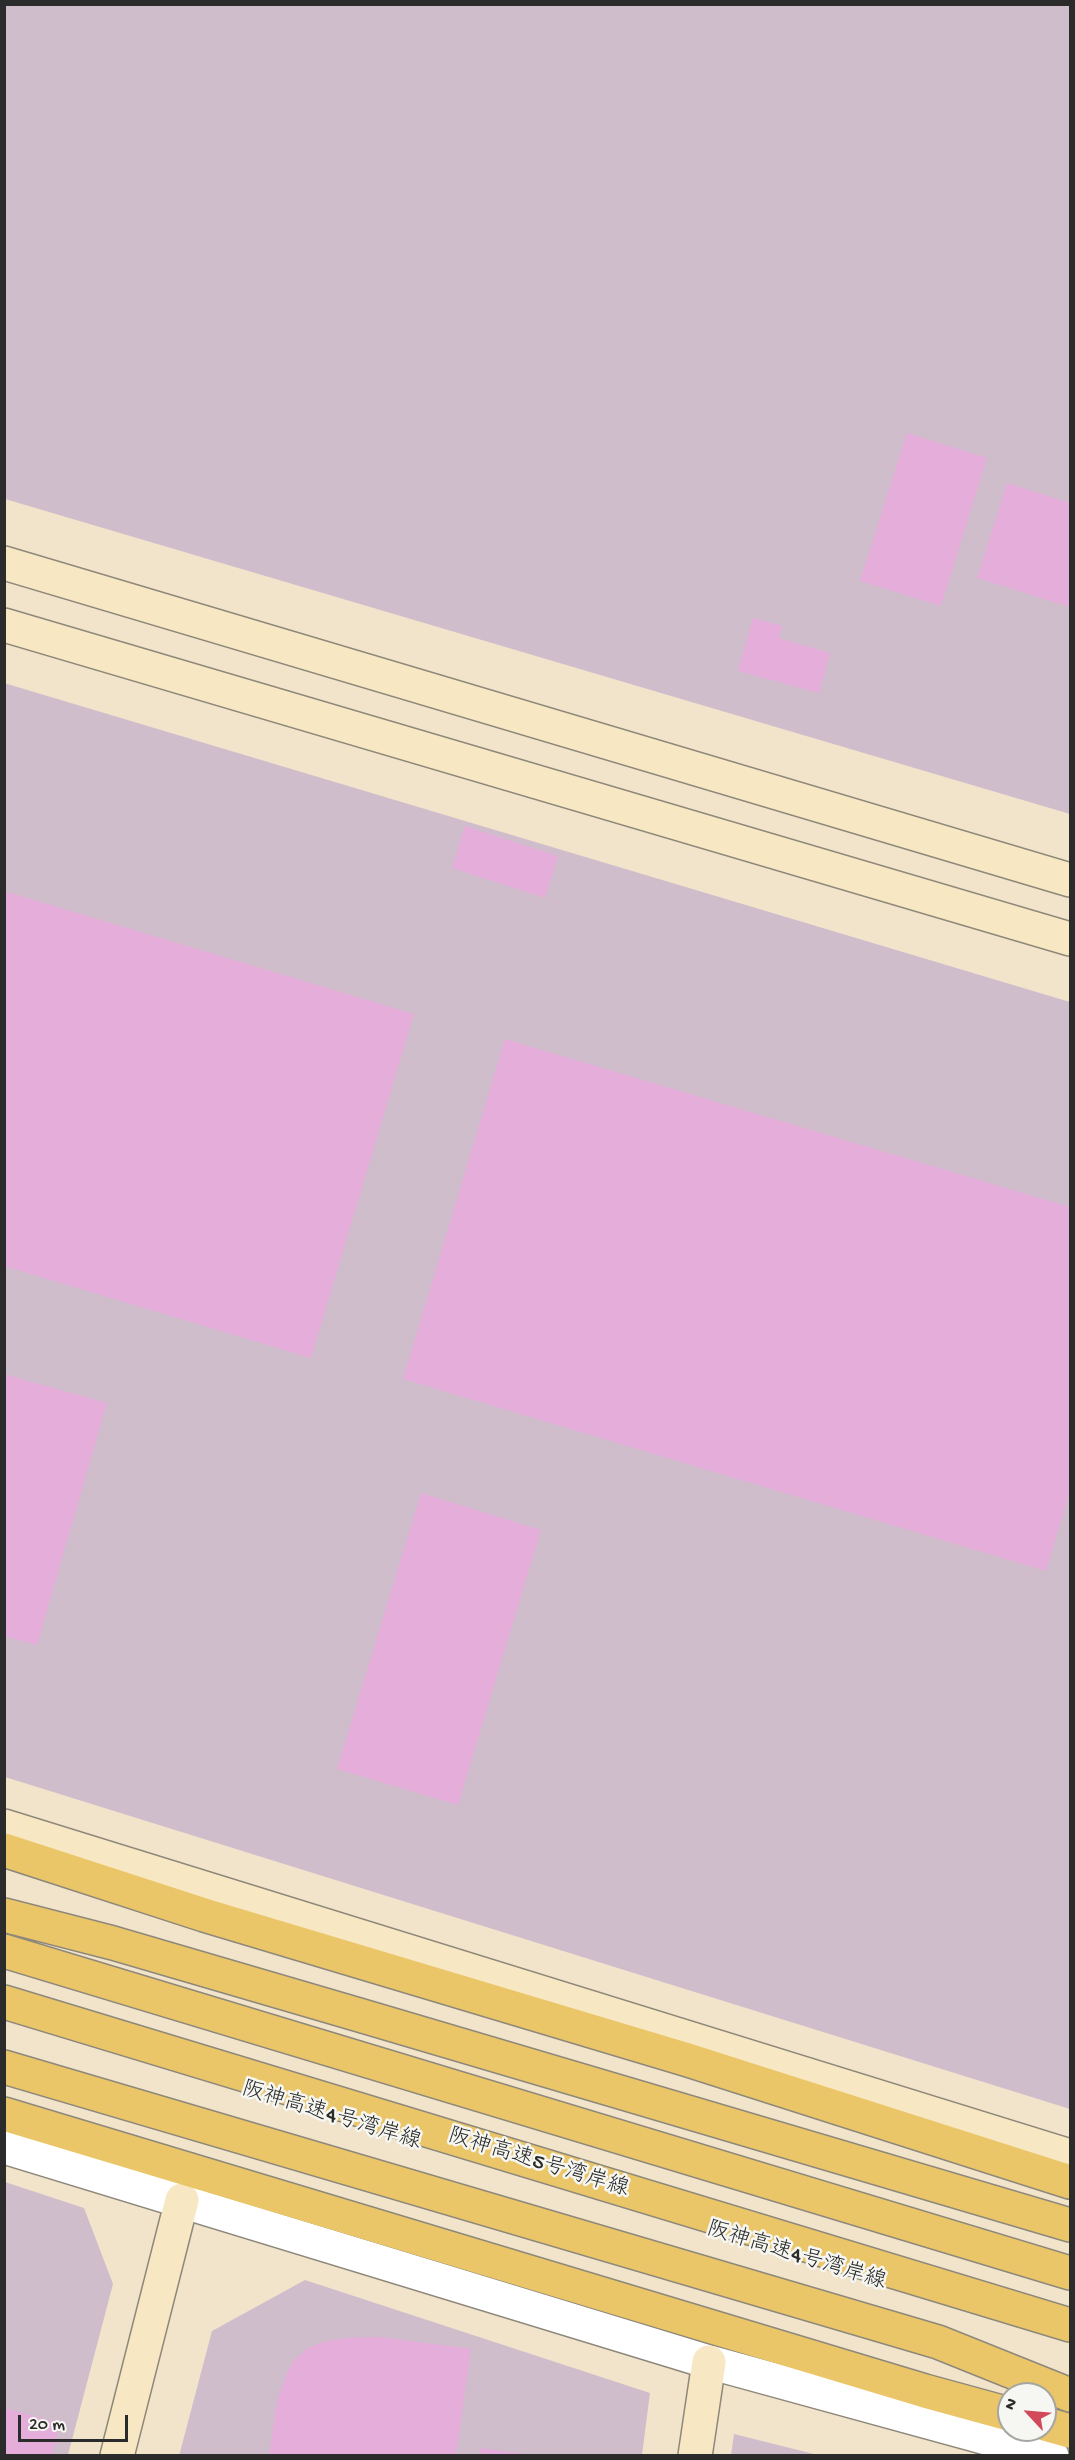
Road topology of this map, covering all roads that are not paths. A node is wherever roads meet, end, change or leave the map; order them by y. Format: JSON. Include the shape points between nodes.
{"nodes":[{"id":1,"x":4,"y":563,"type":"edge"},
{"id":2,"x":4,"y":625,"type":"edge"},
{"id":3,"x":1071,"y":880,"type":"edge"},
{"id":4,"x":1071,"y":939,"type":"edge"},
{"id":5,"x":4,"y":1826,"type":"edge"},
{"id":6,"x":4,"y":1850,"type":"edge"},
{"id":7,"x":4,"y":1915,"type":"edge"},
{"id":8,"x":4,"y":1935,"type":"edge"},
{"id":9,"x":4,"y":1951,"type":"edge"},
{"id":10,"x":4,"y":2002,"type":"edge"},
{"id":11,"x":4,"y":2018,"type":"edge"},
{"id":12,"x":4,"y":2067,"type":"edge"},
{"id":13,"x":4,"y":2114,"type":"edge"},
{"id":14,"x":4,"y":2147,"type":"edge"},
{"id":15,"x":1071,"y":2156,"type":"edge"},
{"id":16,"x":1071,"y":2182,"type":"edge"},
{"id":17,"x":182,"y":2200,"type":"junction"},
{"id":18,"x":1071,"y":2225,"type":"edge"},
{"id":19,"x":1071,"y":2256,"type":"edge"},
{"id":20,"x":1071,"y":2273,"type":"edge"},
{"id":21,"x":1071,"y":2325,"type":"edge"},
{"id":22,"x":1071,"y":2340,"type":"edge"},
{"id":23,"x":709,"y":2362,"type":"junction"},
{"id":24,"x":1071,"y":2395,"type":"edge"},
{"id":25,"x":997,"y":2411,"type":"edge"},
{"id":26,"x":117,"y":2456,"type":"edge"},
{"id":27,"x":695,"y":2456,"type":"edge"},
{"id":28,"x":1052,"y":2456,"type":"edge"}],
"edges":[{"from":1,"to":3,"type":"street"},
{"from":2,"to":4,"type":"street"},
{"from":5,"to":15,"type":"street"},
{"from":6,"to":16,"type":"highway"},
{"from":7,"to":18,"type":"highway","via":[[366,2016]]},
{"from":8,"to":19,"type":"highway"},
{"from":9,"to":20,"type":"highway"},
{"from":10,"to":21,"type":"highway","name":"阪神高速5号湾岸線"},
{"from":11,"to":22,"type":"highway","name":"阪神高速4号湾岸線"},
{"from":12,"to":24,"type":"highway","via":[[938,2342]]},
{"from":13,"to":25,"type":"highway"},
{"from":14,"to":17,"type":"street"},
{"from":17,"to":23,"type":"street"},
{"from":17,"to":26,"type":"street"},
{"from":23,"to":27,"type":"street"},
{"from":23,"to":28,"type":"street"}]}
